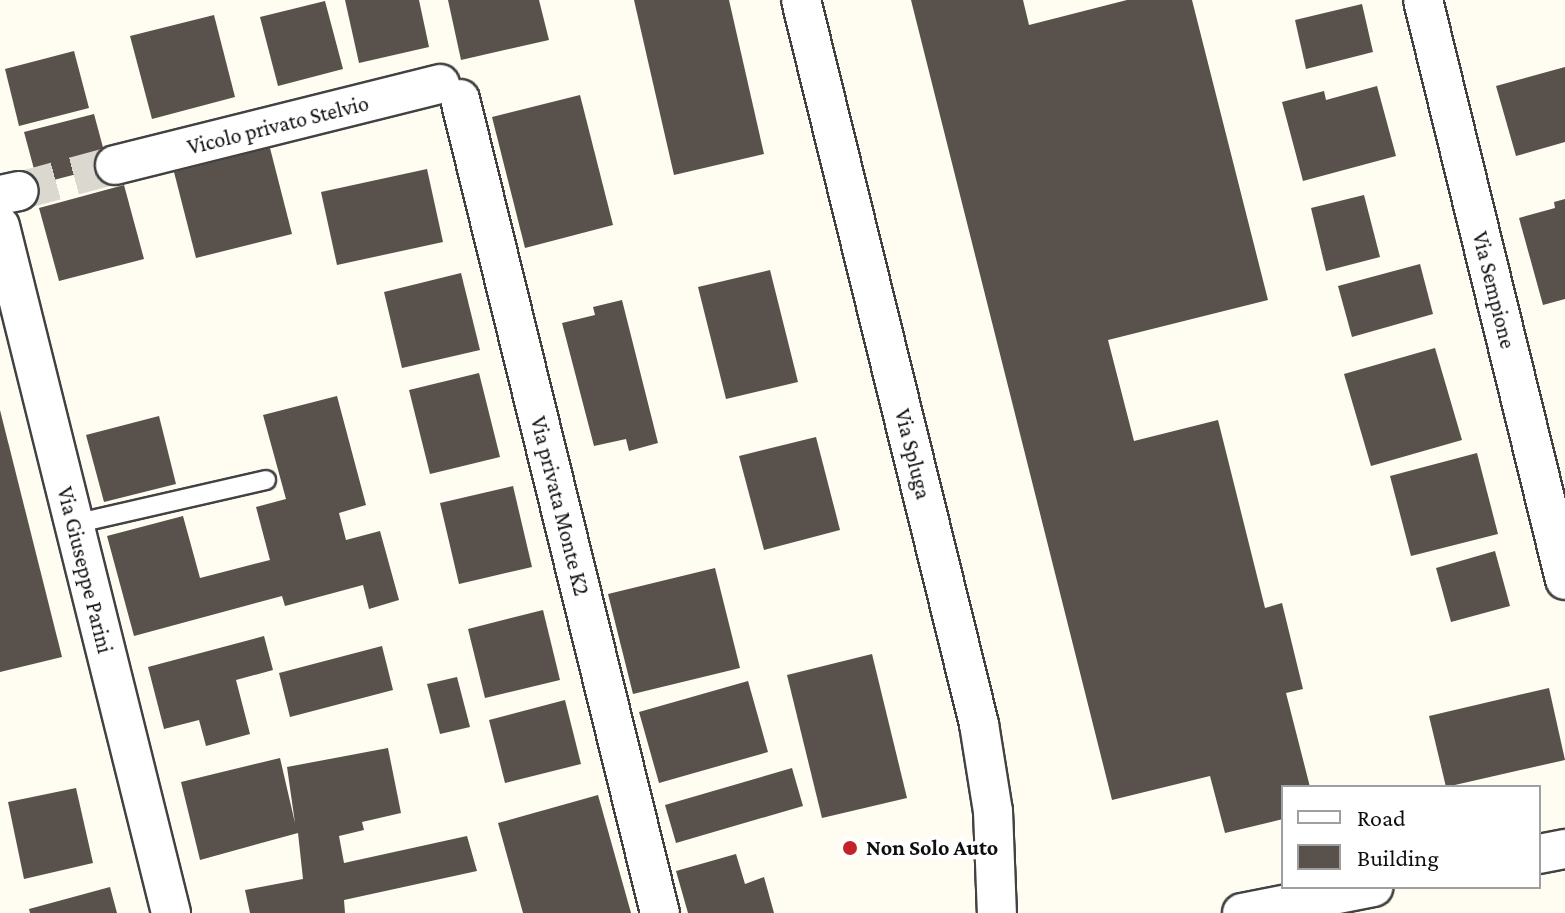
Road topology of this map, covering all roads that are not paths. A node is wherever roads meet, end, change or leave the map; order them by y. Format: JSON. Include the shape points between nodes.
{"nodes":[{"id":1,"x":801,"y":0,"type":"edge"},
{"id":2,"x":1423,"y":0,"type":"edge"},
{"id":3,"x":450,"y":92,"type":"joint"},
{"id":4,"x":115,"y":165,"type":"tunnel mouth"},
{"id":5,"x":0,"y":226,"type":"edge"},
{"id":6,"x":266,"y":480,"type":"dead end"},
{"id":7,"x":74,"y":524,"type":"junction"},
{"id":8,"x":1565,"y":580,"type":"edge"},
{"id":9,"x":1565,"y":849,"type":"edge"},
{"id":10,"x":1541,"y":854,"type":"edge"},
{"id":11,"x":1363,"y":889,"type":"edge"},
{"id":12,"x":171,"y":913,"type":"edge"},
{"id":13,"x":660,"y":913,"type":"edge"},
{"id":14,"x":997,"y":913,"type":"edge"},
{"id":15,"x":1242,"y":913,"type":"edge"}],
"edges":[{"from":1,"to":14,"type":"street","name":"Via Spluga","via":[[979,724],[993,811]]},
{"from":2,"to":8,"type":"street","name":"Via Sempione"},
{"from":3,"to":4,"type":"street","name":"Vicolo privato Stelvio"},
{"from":3,"to":13,"type":"street","name":"Via privata Monte K2"},
{"from":5,"to":7,"type":"street","name":"Via Giuseppe Parini"},
{"from":6,"to":7,"type":"lane"},
{"from":7,"to":12,"type":"street","name":"Via Giuseppe Parini"},
{"from":9,"to":10,"type":"street"},
{"from":11,"to":15,"type":"street"}]}
